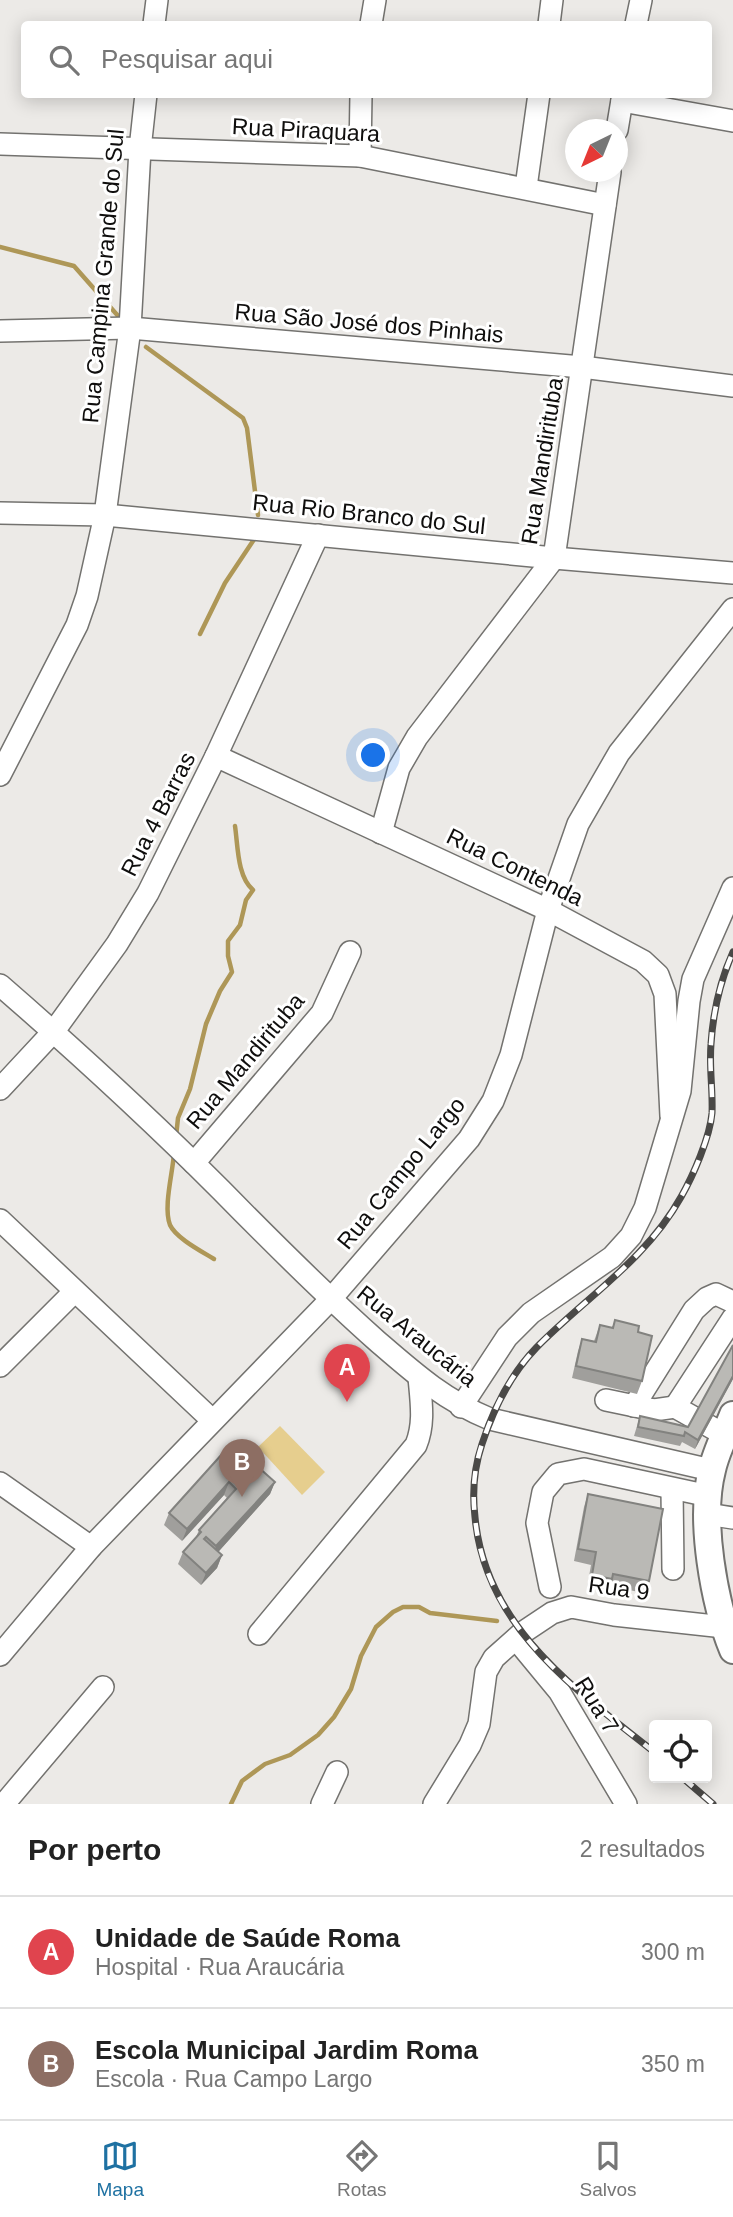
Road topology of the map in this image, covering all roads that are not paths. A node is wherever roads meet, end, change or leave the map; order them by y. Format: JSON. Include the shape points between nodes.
{"nodes":[{"id":1,"x":157,"y":0,"type":"edge"},
{"id":2,"x":374,"y":0,"type":"edge"},
{"id":3,"x":552,"y":0,"type":"edge"},
{"id":4,"x":641,"y":0,"type":"edge"},
{"id":5,"x":155,"y":21,"type":"edge"},
{"id":6,"x":371,"y":21,"type":"edge"},
{"id":7,"x":549,"y":21,"type":"edge"},
{"id":8,"x":637,"y":21,"type":"edge"},
{"id":9,"x":146,"y":98,"type":"edge"},
{"id":10,"x":361,"y":98,"type":"edge"},
{"id":11,"x":538,"y":98,"type":"edge"},
{"id":12,"x":622,"y":98,"type":"edge"},
{"id":13,"x":619,"y":119,"type":"edge"},
{"id":14,"x":733,"y":121,"type":"edge"},
{"id":15,"x":0,"y":144,"type":"edge"},
{"id":16,"x":140,"y":149,"type":"junction"},
{"id":17,"x":360,"y":156,"type":"junction"},
{"id":18,"x":608,"y":182,"type":"edge"},
{"id":19,"x":526,"y":187,"type":"junction"},
{"id":20,"x":605,"y":205,"type":"junction"},
{"id":21,"x":130,"y":328,"type":"junction"},
{"id":22,"x":0,"y":331,"type":"edge"},
{"id":23,"x":582,"y":367,"type":"junction"},
{"id":24,"x":733,"y":386,"type":"edge"},
{"id":25,"x":0,"y":513,"type":"edge"},
{"id":26,"x":106,"y":515,"type":"junction"},
{"id":27,"x":318,"y":535,"type":"junction"},
{"id":28,"x":554,"y":558,"type":"junction"},
{"id":29,"x":733,"y":573,"type":"edge"},
{"id":30,"x":733,"y":610,"type":"edge"},
{"id":31,"x":216,"y":756,"type":"junction"},
{"id":32,"x":0,"y":775,"type":"edge"},
{"id":33,"x":381,"y":833,"type":"junction"},
{"id":34,"x":733,"y":888,"type":"edge"},
{"id":35,"x":548,"y":910,"type":"junction"},
{"id":36,"x":350,"y":952,"type":"dead end"},
{"id":37,"x":0,"y":985,"type":"edge"},
{"id":38,"x":54,"y":1031,"type":"junction"},
{"id":39,"x":0,"y":1089,"type":"edge"},
{"id":40,"x":671,"y":1116,"type":"junction"},
{"id":41,"x":194,"y":1163,"type":"junction"},
{"id":42,"x":0,"y":1220,"type":"edge"},
{"id":43,"x":74,"y":1292,"type":"junction"},
{"id":44,"x":330,"y":1300,"type":"junction"},
{"id":45,"x":733,"y":1302,"type":"edge"},
{"id":46,"x":733,"y":1318,"type":"edge"},
{"id":47,"x":0,"y":1366,"type":"edge"},
{"id":48,"x":419,"y":1377,"type":"junction"},
{"id":49,"x":606,"y":1400,"type":"dead end"},
{"id":50,"x":634,"y":1406,"type":"junction"},
{"id":51,"x":675,"y":1406,"type":"junction"},
{"id":52,"x":461,"y":1407,"type":"junction"},
{"id":53,"x":212,"y":1420,"type":"junction"},
{"id":54,"x":729,"y":1425,"type":"edge"},
{"id":55,"x":0,"y":1483,"type":"edge"},
{"id":56,"x":672,"y":1489,"type":"junction"},
{"id":57,"x":709,"y":1493,"type":"junction"},
{"id":58,"x":733,"y":1518,"type":"edge"},
{"id":59,"x":92,"y":1547,"type":"junction"},
{"id":60,"x":673,"y":1569,"type":"dead end"},
{"id":61,"x":550,"y":1587,"type":"dead end"},
{"id":62,"x":259,"y":1634,"type":"dead end"},
{"id":63,"x":728,"y":1638,"type":"edge"},
{"id":64,"x":516,"y":1639,"type":"junction"},
{"id":65,"x":0,"y":1655,"type":"edge"},
{"id":66,"x":103,"y":1687,"type":"dead end"},
{"id":67,"x":337,"y":1772,"type":"dead end"},
{"id":68,"x":4,"y":1804,"type":"edge"},
{"id":69,"x":322,"y":1804,"type":"edge"},
{"id":70,"x":434,"y":1804,"type":"edge"},
{"id":71,"x":626,"y":1804,"type":"edge"}],
"edges":[{"from":1,"to":5,"type":"street"},
{"from":2,"to":6,"type":"street"},
{"from":3,"to":7,"type":"street"},
{"from":4,"to":8,"type":"street"},
{"from":9,"to":16,"type":"street","name":"Rua Campina Grande do Sul"},
{"from":10,"to":17,"type":"street"},
{"from":11,"to":19,"type":"street"},
{"from":12,"to":13,"type":"street"},
{"from":12,"to":14,"type":"street"},
{"from":15,"to":16,"type":"street","name":"Rua Piraquara"},
{"from":16,"to":17,"type":"street","name":"Rua Piraquara"},
{"from":16,"to":21,"type":"street","name":"Rua Campina Grande do Sul"},
{"from":17,"to":19,"type":"street","name":"Rua Piraquara"},
{"from":18,"to":20,"type":"street","name":"Rua Mandirituba"},
{"from":19,"to":20,"type":"street","name":"Rua Piraquara"},
{"from":20,"to":23,"type":"street","name":"Rua Mandirituba"},
{"from":21,"to":22,"type":"street","name":"Rua São José dos Pinhais"},
{"from":21,"to":23,"type":"street","name":"Rua São José dos Pinhais"},
{"from":21,"to":26,"type":"street","name":"Rua Campina Grande do Sul"},
{"from":23,"to":24,"type":"street","name":"Rua São José dos Pinhais"},
{"from":23,"to":28,"type":"street","name":"Rua Mandirituba"},
{"from":25,"to":26,"type":"street","name":"Rua Rio Branco do Sul"},
{"from":26,"to":27,"type":"street","name":"Rua Rio Branco do Sul"},
{"from":26,"to":32,"type":"street","name":"Rua Campina Grande do Sul","via":[[77,625]]},
{"from":27,"to":28,"type":"street","name":"Rua Rio Branco do Sul"},
{"from":27,"to":31,"type":"street","name":"Rua 4 Barras"},
{"from":28,"to":29,"type":"street","name":"Rua Rio Branco do Sul"},
{"from":28,"to":33,"type":"street","name":"Rua Mandirituba","via":[[417,737],[399,768]]},
{"from":30,"to":35,"type":"street","name":"Rua Campo Largo","via":[[619,753],[578,824]]},
{"from":31,"to":33,"type":"street","name":"Rua Contenda"},
{"from":31,"to":38,"type":"street","name":"Rua 4 Barras","via":[[148,893]]},
{"from":33,"to":35,"type":"street","name":"Rua Contenda"},
{"from":34,"to":40,"type":"street","via":[[693,979],[680,1091]]},
{"from":35,"to":40,"type":"street","name":"Rua Contenda","via":[[643,961],[658,975],[665,994]]},
{"from":35,"to":44,"type":"street","name":"Rua Campo Largo","via":[[511,1055],[493,1101],[468,1139]]},
{"from":36,"to":41,"type":"street","name":"Rua Mandirituba","via":[[322,1013]]},
{"from":37,"to":38,"type":"street","name":"Rua Araucária"},
{"from":38,"to":39,"type":"street","name":"Rua 4 Barras"},
{"from":38,"to":41,"type":"street","name":"Rua Araucária"},
{"from":40,"to":52,"type":"street","via":[[645,1208],[631,1236],[612,1257],[531,1313],[507,1337]]},
{"from":41,"to":44,"type":"street","name":"Rua Araucária"},
{"from":42,"to":43,"type":"street"},
{"from":43,"to":47,"type":"street"},
{"from":43,"to":53,"type":"street"},
{"from":44,"to":48,"type":"street","name":"Rua Araucária"},
{"from":44,"to":53,"type":"street","name":"Rua Campo Largo"},
{"from":45,"to":50,"type":"street","via":[[716,1294],[694,1310]]},
{"from":46,"to":51,"type":"street"},
{"from":48,"to":52,"type":"street","name":"Rua Araucária"},
{"from":48,"to":62,"type":"street","via":[[422,1417],[416,1446]]},
{"from":49,"to":50,"type":"street"},
{"from":50,"to":51,"type":"street","via":[[654,1410]]},
{"from":51,"to":54,"type":"street"},
{"from":52,"to":57,"type":"street","name":"Rua Araucária"},
{"from":53,"to":59,"type":"street","name":"Rua Campo Largo"},
{"from":54,"to":57,"type":"main road"},
{"from":55,"to":59,"type":"street"},
{"from":56,"to":57,"type":"street"},
{"from":56,"to":60,"type":"street"},
{"from":56,"to":61,"type":"street","via":[[584,1469],[558,1474],[543,1492],[537,1523]]},
{"from":57,"to":58,"type":"street"},
{"from":57,"to":63,"type":"main road","via":[[715,1592]]},
{"from":59,"to":65,"type":"street","name":"Rua Campo Largo"},
{"from":63,"to":64,"type":"street","name":"Rua 9","via":[[571,1607],[552,1613]]},
{"from":64,"to":70,"type":"street","name":"Rua 9","via":[[486,1672],[479,1724]]},
{"from":64,"to":71,"type":"street","name":"Rua 7","via":[[559,1691]]},
{"from":66,"to":68,"type":"street"},
{"from":67,"to":69,"type":"street"}]}
